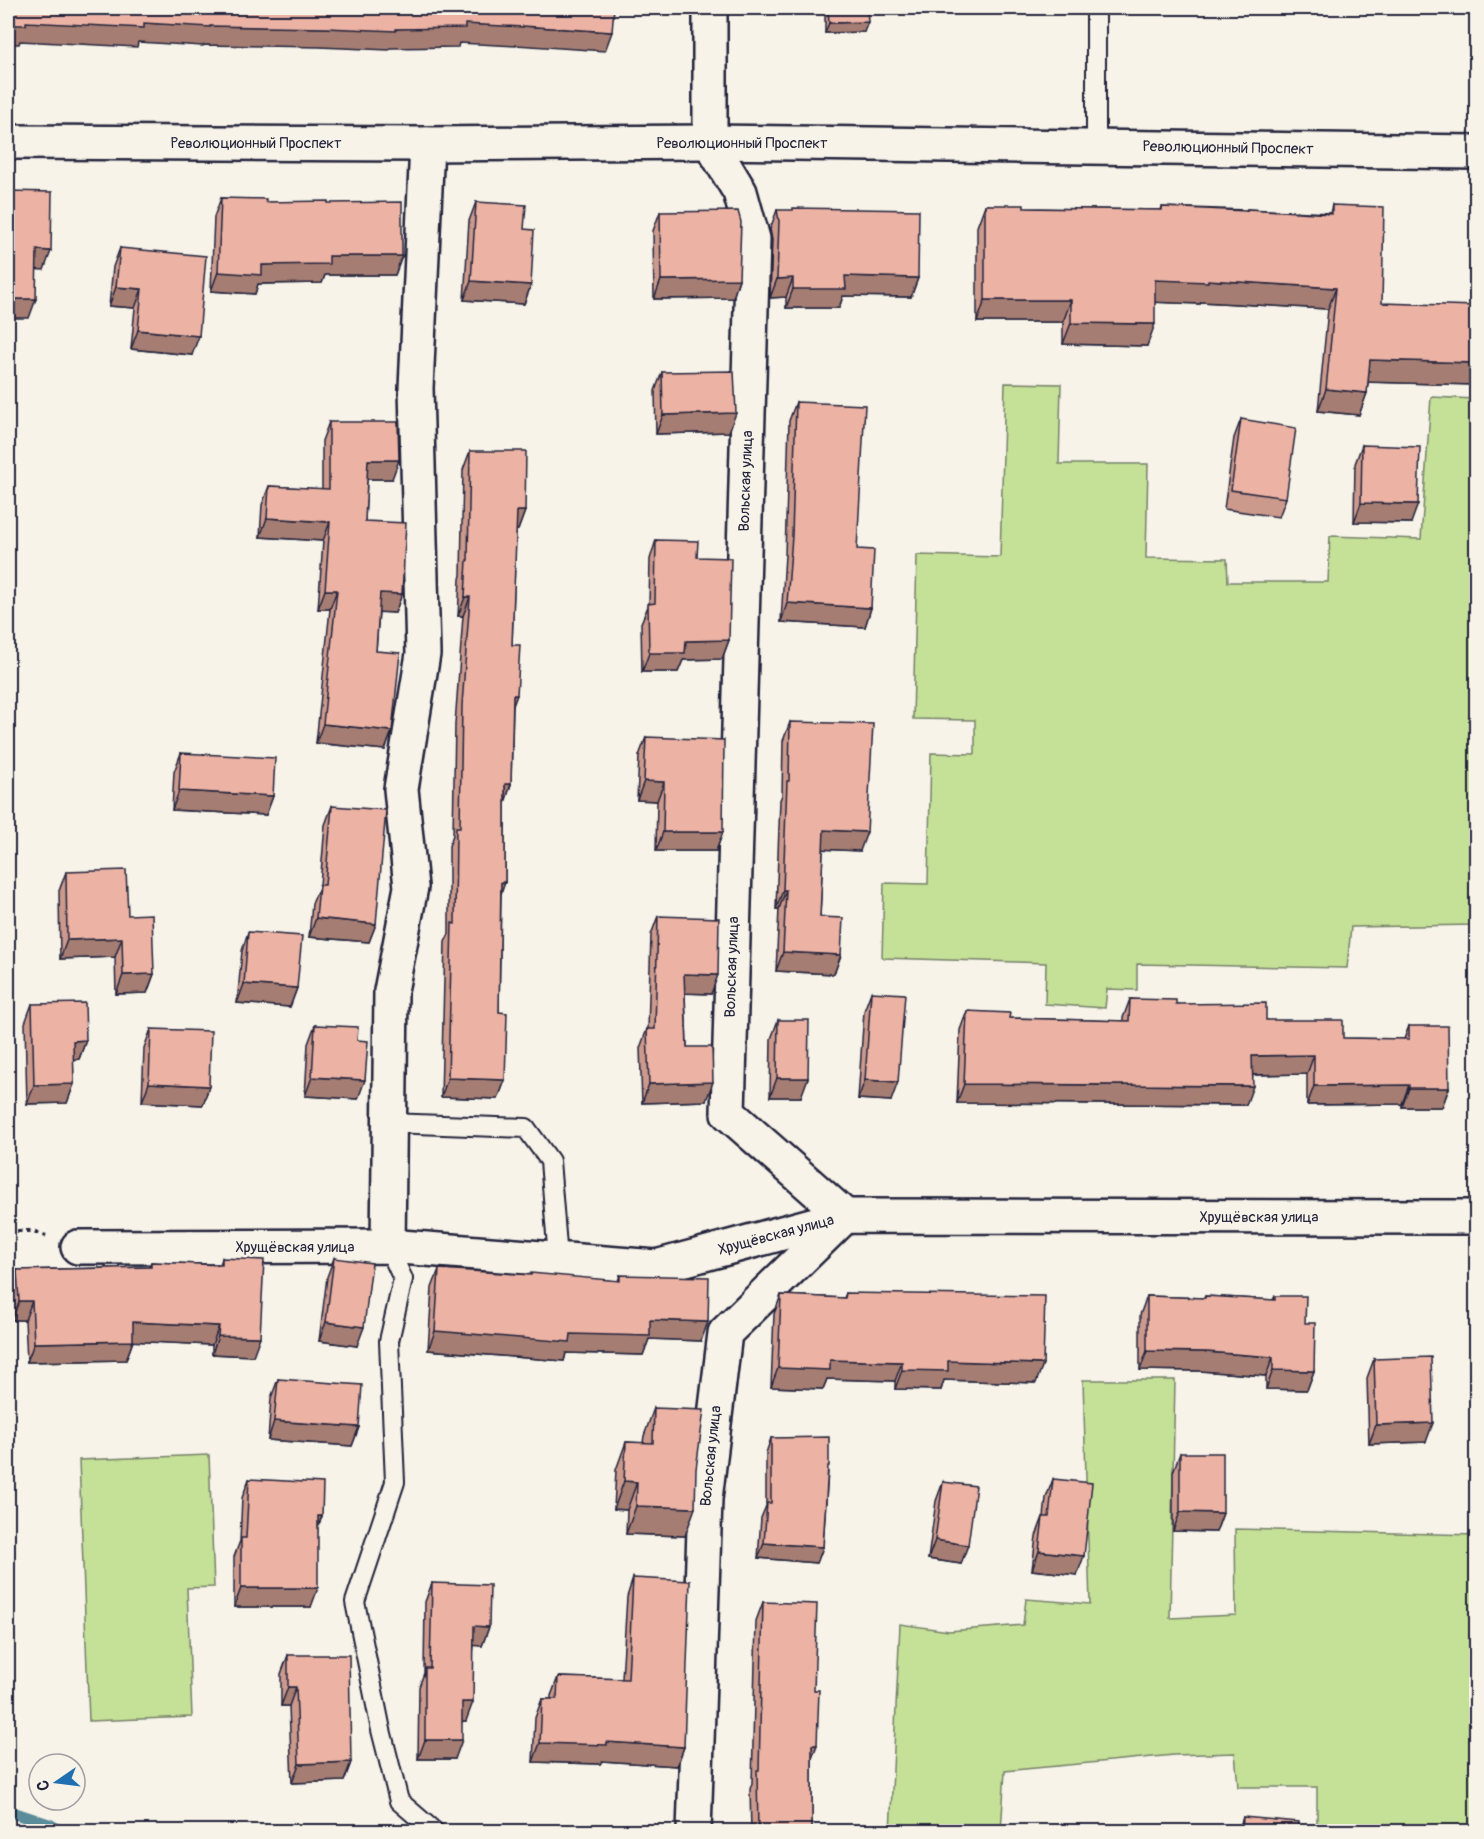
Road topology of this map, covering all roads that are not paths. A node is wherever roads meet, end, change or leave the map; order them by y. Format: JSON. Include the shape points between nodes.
{"nodes":[{"id":1,"x":710,"y":8,"type":"edge"},
{"id":2,"x":1096,"y":8,"type":"edge"},
{"id":3,"x":8,"y":142,"type":"edge"},
{"id":4,"x":710,"y":142,"type":"junction"},
{"id":5,"x":427,"y":144,"type":"junction"},
{"id":6,"x":1096,"y":146,"type":"junction"},
{"id":7,"x":1476,"y":152,"type":"edge"},
{"id":8,"x":389,"y":1123,"type":"junction"},
{"id":9,"x":845,"y":1216,"type":"junction"},
{"id":10,"x":1476,"y":1217,"type":"edge"},
{"id":11,"x":388,"y":1246,"type":"junction"},
{"id":12,"x":78,"y":1247,"type":"dead end"},
{"id":13,"x":558,"y":1259,"type":"junction"},
{"id":14,"x":435,"y":1832,"type":"edge"},
{"id":15,"x":694,"y":1832,"type":"edge"}],
"edges":[{"from":1,"to":4,"type":"street"},
{"from":2,"to":6,"type":"lane"},
{"from":3,"to":5,"type":"street","name":"Революционный Проспект"},
{"from":4,"to":5,"type":"street","name":"Революционный Проспект"},
{"from":4,"to":6,"type":"street","name":"Революционный Проспект"},
{"from":4,"to":9,"type":"street","name":"Вольская улица","via":[[740,192],[753,239],[728,1113]]},
{"from":5,"to":8,"type":"street","via":[[416,388],[423,654],[401,789],[411,887],[391,991]]},
{"from":6,"to":7,"type":"street","name":"Революционный Проспект"},
{"from":8,"to":11,"type":"street"},
{"from":8,"to":13,"type":"lane","via":[[526,1128],[550,1161]]},
{"from":9,"to":10,"type":"street","name":"Хрущёвская улица"},
{"from":9,"to":13,"type":"street","name":"Хрущёвская улица","via":[[656,1267]]},
{"from":9,"to":15,"type":"street","name":"Вольская улица","via":[[725,1334],[705,1499]]},
{"from":11,"to":12,"type":"street","name":"Хрущёвская улица"},
{"from":11,"to":13,"type":"street","name":"Хрущёвская улица"},
{"from":11,"to":14,"type":"lane","via":[[403,1279],[389,1341],[395,1482],[355,1602],[399,1801]]}]}
